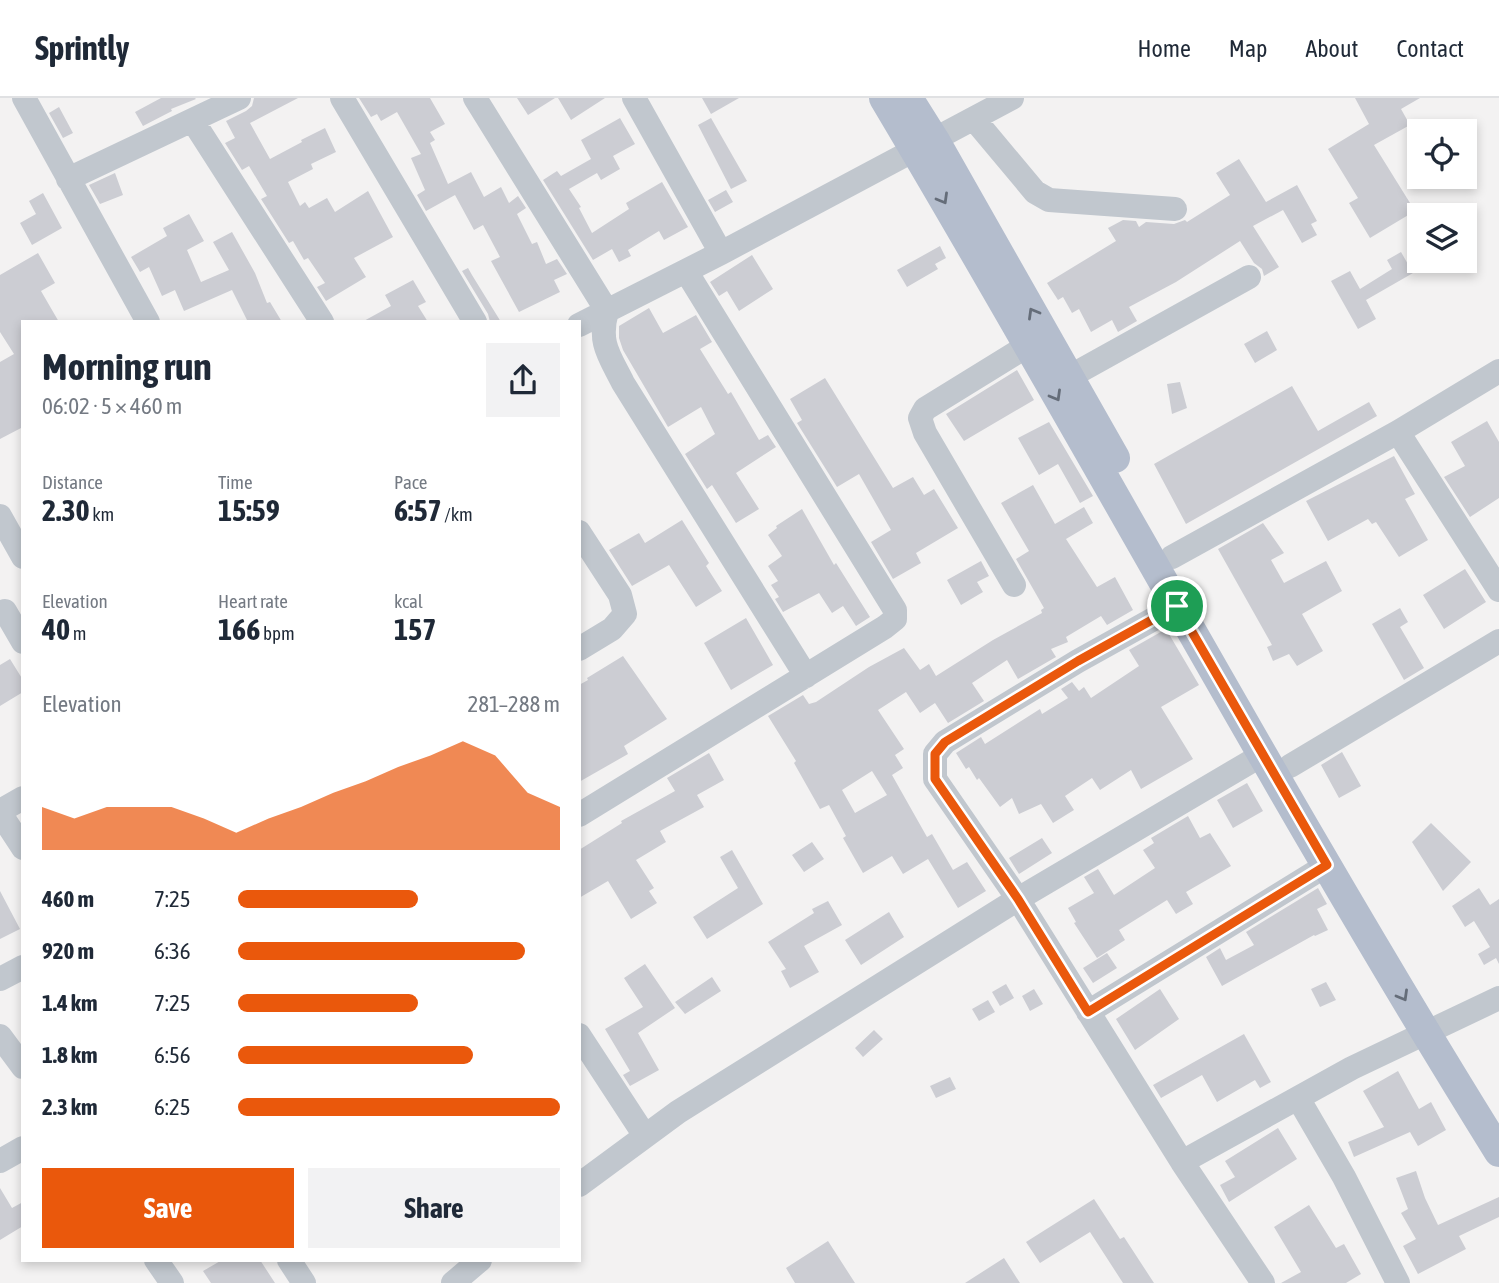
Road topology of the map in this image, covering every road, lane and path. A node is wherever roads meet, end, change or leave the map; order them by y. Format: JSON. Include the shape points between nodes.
{"nodes":[{"id":1,"x":24,"y":98,"type":"edge"},
{"id":2,"x":239,"y":98,"type":"edge"},
{"id":3,"x":342,"y":98,"type":"edge"},
{"id":4,"x":475,"y":98,"type":"edge"},
{"id":5,"x":634,"y":98,"type":"edge"},
{"id":6,"x":884,"y":98,"type":"edge"},
{"id":7,"x":908,"y":98,"type":"edge"},
{"id":8,"x":1012,"y":98,"type":"edge"},
{"id":9,"x":974,"y":119,"type":"junction"},
{"id":10,"x":193,"y":121,"type":"junction"},
{"id":11,"x":925,"y":146,"type":"junction"},
{"id":12,"x":68,"y":179,"type":"junction"},
{"id":13,"x":1175,"y":209,"type":"dead end"},
{"id":14,"x":721,"y":253,"type":"junction"},
{"id":15,"x":686,"y":271,"type":"junction"},
{"id":16,"x":1249,"y":277,"type":"dead end"},
{"id":17,"x":607,"y":311,"type":"junction"},
{"id":18,"x":147,"y":320,"type":"edge"},
{"id":19,"x":321,"y":320,"type":"edge"},
{"id":20,"x":474,"y":320,"type":"edge"},
{"id":21,"x":581,"y":324,"type":"edge"},
{"id":22,"x":1027,"y":346,"type":"junction"},
{"id":23,"x":1499,"y":371,"type":"edge"},
{"id":24,"x":1069,"y":377,"type":"junction"},
{"id":25,"x":1398,"y":432,"type":"junction"},
{"id":26,"x":0,"y":516,"type":"edge"},
{"id":27,"x":581,"y":535,"type":"edge"},
{"id":28,"x":21,"y":553,"type":"edge"},
{"id":29,"x":1172,"y":557,"type":"junction"},
{"id":30,"x":1014,"y":586,"type":"dead end"},
{"id":31,"x":1499,"y":590,"type":"edge"},
{"id":32,"x":1177,"y":606,"type":"junction"},
{"id":33,"x":9,"y":610,"type":"edge"},
{"id":34,"x":21,"y":637,"type":"edge"},
{"id":35,"x":1499,"y":642,"type":"edge"},
{"id":36,"x":581,"y":648,"type":"edge"},
{"id":37,"x":806,"y":676,"type":"junction"},
{"id":38,"x":1262,"y":755,"type":"junction"},
{"id":39,"x":1290,"y":766,"type":"junction"},
{"id":40,"x":21,"y":799,"type":"edge"},
{"id":41,"x":0,"y":812,"type":"edge"},
{"id":42,"x":581,"y":814,"type":"edge"},
{"id":43,"x":21,"y":845,"type":"edge"},
{"id":44,"x":1327,"y":865,"type":"junction"},
{"id":45,"x":1018,"y":899,"type":"junction"},
{"id":46,"x":21,"y":968,"type":"edge"},
{"id":47,"x":0,"y":979,"type":"edge"},
{"id":48,"x":1499,"y":998,"type":"edge"},
{"id":49,"x":1088,"y":1012,"type":"junction"},
{"id":50,"x":1434,"y":1028,"type":"junction"},
{"id":51,"x":0,"y":1036,"type":"edge"},
{"id":52,"x":581,"y":1038,"type":"edge"},
{"id":53,"x":21,"y":1064,"type":"edge"},
{"id":54,"x":1298,"y":1098,"type":"junction"},
{"id":55,"x":1499,"y":1113,"type":"edge"},
{"id":56,"x":645,"y":1136,"type":"junction"},
{"id":57,"x":21,"y":1148,"type":"edge"},
{"id":58,"x":1499,"y":1152,"type":"edge"},
{"id":59,"x":0,"y":1161,"type":"edge"},
{"id":60,"x":1182,"y":1162,"type":"junction"},
{"id":61,"x":581,"y":1184,"type":"edge"},
{"id":62,"x":157,"y":1262,"type":"edge"},
{"id":63,"x":290,"y":1262,"type":"edge"},
{"id":64,"x":478,"y":1262,"type":"edge"},
{"id":65,"x":172,"y":1283,"type":"edge"},
{"id":66,"x":304,"y":1283,"type":"edge"},
{"id":67,"x":453,"y":1283,"type":"edge"},
{"id":68,"x":1263,"y":1283,"type":"edge"},
{"id":69,"x":1398,"y":1283,"type":"edge"}],
"edges":[{"from":1,"to":12,"type":"street"},
{"from":2,"to":10,"type":"street"},
{"from":3,"to":20,"type":"street"},
{"from":4,"to":17,"type":"street"},
{"from":5,"to":14,"type":"street"},
{"from":6,"to":11,"type":"main road"},
{"from":7,"to":11,"type":"main road"},
{"from":8,"to":9,"type":"street"},
{"from":9,"to":11,"type":"street"},
{"from":9,"to":13,"type":"street","via":[[1035,192],[1049,200]]},
{"from":10,"to":12,"type":"street"},
{"from":10,"to":19,"type":"street"},
{"from":11,"to":14,"type":"street"},
{"from":11,"to":22,"type":"main road","one_way":true},
{"from":24,"to":11,"type":"main road","one_way":true},
{"from":12,"to":18,"type":"street"},
{"from":14,"to":15,"type":"street"},
{"from":15,"to":17,"type":"street"},
{"from":15,"to":37,"type":"street","via":[[895,610],[895,619],[885,628]]},
{"from":16,"to":24,"type":"street"},
{"from":17,"to":21,"type":"street"},
{"from":17,"to":37,"type":"street","via":[[602,330],[623,383]]},
{"from":22,"to":30,"type":"street","via":[[925,409],[920,418]]},
{"from":22,"to":32,"type":"main road","one_way":true},
{"from":23,"to":25,"type":"street"},
{"from":24,"to":29,"type":"main road"},
{"from":25,"to":29,"type":"street"},
{"from":25,"to":31,"type":"street"},
{"from":26,"to":28,"type":"street"},
{"from":27,"to":36,"type":"street","via":[[620,595],[625,614],[612,629]]},
{"from":29,"to":39,"type":"main road"},
{"from":32,"to":38,"type":"main road"},
{"from":32,"to":45,"type":"street","via":[[945,742],[935,754],[935,779]]},
{"from":33,"to":34,"type":"street"},
{"from":35,"to":39,"type":"street"},
{"from":37,"to":42,"type":"street"},
{"from":38,"to":44,"type":"main road"},
{"from":38,"to":45,"type":"street"},
{"from":39,"to":50,"type":"main road"},
{"from":40,"to":41,"type":"street"},
{"from":41,"to":43,"type":"street"},
{"from":44,"to":49,"type":"street"},
{"from":44,"to":50,"type":"main road","one_way":true},
{"from":45,"to":49,"type":"street"},
{"from":45,"to":56,"type":"street"},
{"from":46,"to":47,"type":"street"},
{"from":48,"to":50,"type":"street"},
{"from":49,"to":60,"type":"street"},
{"from":50,"to":54,"type":"street"},
{"from":50,"to":55,"type":"main road"},
{"from":50,"to":58,"type":"main road"},
{"from":51,"to":53,"type":"street"},
{"from":52,"to":56,"type":"street"},
{"from":54,"to":60,"type":"street"},
{"from":54,"to":69,"type":"street"},
{"from":56,"to":61,"type":"street"},
{"from":57,"to":59,"type":"street"},
{"from":60,"to":68,"type":"street"},
{"from":62,"to":65,"type":"street"},
{"from":63,"to":66,"type":"street"},
{"from":64,"to":67,"type":"street"}]}
